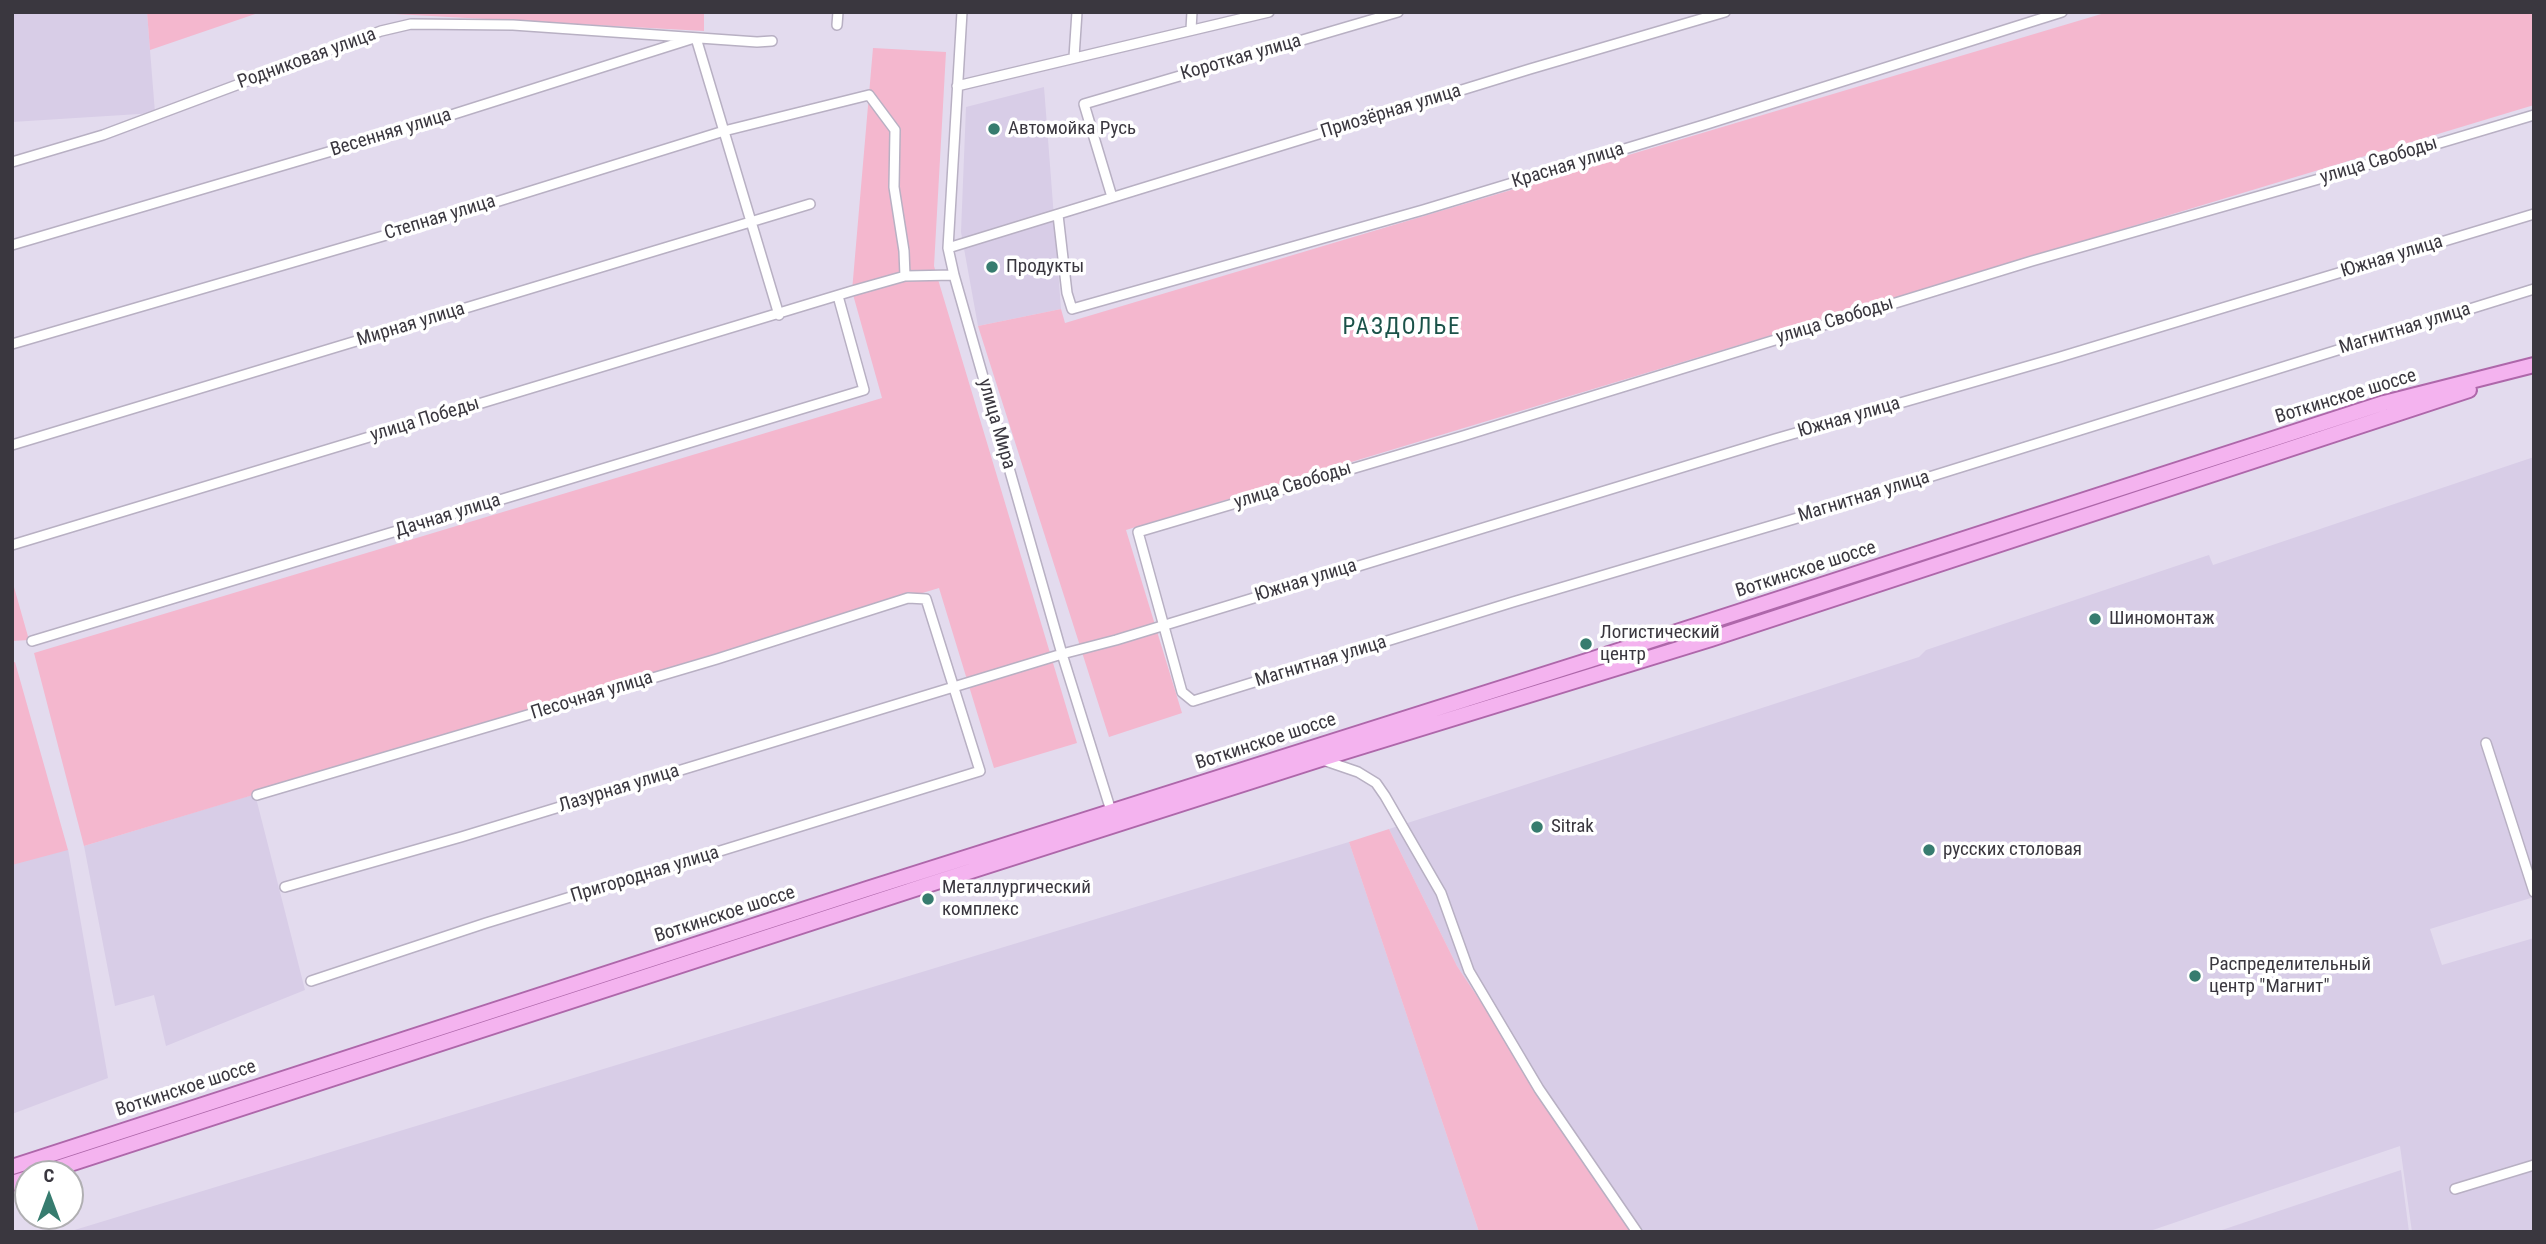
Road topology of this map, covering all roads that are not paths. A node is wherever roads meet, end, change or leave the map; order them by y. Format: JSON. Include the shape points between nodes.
{"nodes":[{"id":1,"x":838,"y":12,"type":"edge"},
{"id":2,"x":962,"y":12,"type":"edge"},
{"id":3,"x":1077,"y":12,"type":"edge"},
{"id":4,"x":1192,"y":12,"type":"edge"},
{"id":5,"x":1269,"y":12,"type":"edge"},
{"id":6,"x":1398,"y":12,"type":"edge"},
{"id":7,"x":1725,"y":12,"type":"edge"},
{"id":8,"x":2062,"y":12,"type":"edge"},
{"id":9,"x":837,"y":25,"type":"dead end"},
{"id":10,"x":1191,"y":29,"type":"junction"},
{"id":11,"x":696,"y":38,"type":"junction"},
{"id":12,"x":772,"y":41,"type":"dead end"},
{"id":13,"x":1074,"y":57,"type":"junction"},
{"id":14,"x":957,"y":86,"type":"junction"},
{"id":15,"x":2534,"y":115,"type":"edge"},
{"id":16,"x":724,"y":131,"type":"junction"},
{"id":17,"x":12,"y":162,"type":"edge"},
{"id":18,"x":1112,"y":197,"type":"junction"},
{"id":19,"x":810,"y":204,"type":"dead end"},
{"id":20,"x":2534,"y":214,"type":"edge"},
{"id":21,"x":1058,"y":215,"type":"junction"},
{"id":22,"x":753,"y":222,"type":"junction"},
{"id":23,"x":12,"y":245,"type":"edge"},
{"id":24,"x":948,"y":248,"type":"junction"},
{"id":25,"x":954,"y":275,"type":"junction"},
{"id":26,"x":905,"y":276,"type":"junction"},
{"id":27,"x":2534,"y":289,"type":"edge"},
{"id":28,"x":838,"y":296,"type":"junction"},
{"id":29,"x":779,"y":315,"type":"junction"},
{"id":30,"x":12,"y":344,"type":"edge"},
{"id":31,"x":2534,"y":367,"type":"edge"},
{"id":32,"x":12,"y":444,"type":"edge"},
{"id":33,"x":12,"y":545,"type":"edge"},
{"id":34,"x":1164,"y":624,"type":"junction"},
{"id":35,"x":33,"y":642,"type":"dead end"},
{"id":36,"x":1062,"y":654,"type":"junction"},
{"id":37,"x":953,"y":688,"type":"junction"},
{"id":38,"x":2486,"y":743,"type":"dead end"},
{"id":39,"x":1321,"y":760,"type":"junction"},
{"id":40,"x":257,"y":795,"type":"dead end"},
{"id":41,"x":1114,"y":818,"type":"junction"},
{"id":42,"x":285,"y":887,"type":"dead end"},
{"id":43,"x":2534,"y":892,"type":"edge"},
{"id":44,"x":312,"y":981,"type":"dead end"},
{"id":45,"x":81,"y":1160,"type":"edge"},
{"id":46,"x":2534,"y":1165,"type":"edge"},
{"id":47,"x":12,"y":1167,"type":"edge"},
{"id":48,"x":2455,"y":1189,"type":"dead end"},
{"id":49,"x":1637,"y":1232,"type":"edge"}],
"edges":[{"from":1,"to":9,"type":"street"},
{"from":2,"to":14,"type":"street","name":"улица Мира"},
{"from":3,"to":13,"type":"street"},
{"from":4,"to":10,"type":"street"},
{"from":5,"to":10,"type":"street"},
{"from":6,"to":18,"type":"street","name":"Короткая улица","via":[[1084,104]]},
{"from":7,"to":18,"type":"street","name":"Приозёрная улица"},
{"from":8,"to":21,"type":"street","name":"Красная улица","via":[[1449,202],[1072,309]]},
{"from":10,"to":13,"type":"street"},
{"from":11,"to":12,"type":"street","name":"Весенняя улица"},
{"from":11,"to":16,"type":"street"},
{"from":11,"to":17,"type":"street","name":"Родниковая улица","via":[[513,25],[411,24],[103,135]]},
{"from":11,"to":23,"type":"street","name":"Весенняя улица","via":[[411,128]]},
{"from":13,"to":14,"type":"street"},
{"from":14,"to":24,"type":"street","name":"улица Мира"},
{"from":15,"to":34,"type":"street","name":"улица Свободы","via":[[2032,261],[1138,532]]},
{"from":16,"to":22,"type":"street"},
{"from":16,"to":26,"type":"street","name":"Степная улица","via":[[869,95],[895,130],[894,187]]},
{"from":16,"to":30,"type":"street","name":"Степная улица"},
{"from":18,"to":21,"type":"street","name":"Приозёрная улица"},
{"from":19,"to":22,"type":"street","name":"Мирная улица"},
{"from":20,"to":34,"type":"street","name":"Южная улица"},
{"from":21,"to":24,"type":"street","name":"Приозёрная улица"},
{"from":22,"to":29,"type":"street"},
{"from":22,"to":32,"type":"street","name":"Мирная улица"},
{"from":24,"to":25,"type":"street","name":"улица Мира"},
{"from":25,"to":26,"type":"street","name":"улица Победы"},
{"from":25,"to":36,"type":"street","name":"улица Мира"},
{"from":26,"to":28,"type":"street","name":"улица Победы"},
{"from":27,"to":34,"type":"street","name":"Магнитная улица","via":[[1193,701],[1182,692]]},
{"from":28,"to":29,"type":"street","name":"улица Победы"},
{"from":28,"to":35,"type":"street","name":"Дачная улица","via":[[864,390]]},
{"from":29,"to":33,"type":"street","name":"улица Победы"},
{"from":31,"to":39,"type":"main road","name":"Воткинское шоссе","via":[[2105,511]]},
{"from":31,"to":41,"type":"main road","name":"Воткинское шоссе","via":[[2384,403]]},
{"from":34,"to":36,"type":"street","name":"Южная улица"},
{"from":36,"to":37,"type":"street","name":"Лазурная улица"},
{"from":36,"to":41,"type":"street","name":"улица Мира"},
{"from":37,"to":40,"type":"street","name":"Песочная улица","via":[[926,599],[908,598]]},
{"from":37,"to":42,"type":"street","name":"Лазурная улица"},
{"from":37,"to":44,"type":"street","name":"Пригородная улица","via":[[980,771]]},
{"from":38,"to":43,"type":"street"},
{"from":39,"to":41,"type":"main road","name":"Воткинское шоссе"},
{"from":39,"to":49,"type":"street","via":[[1358,772],[1376,783],[1385,796],[1441,893],[1469,971],[1539,1089]]},
{"from":41,"to":45,"type":"main road","name":"Воткинское шоссе"},
{"from":41,"to":47,"type":"main road","name":"Воткинское шоссе"},
{"from":46,"to":48,"type":"street"}]}
